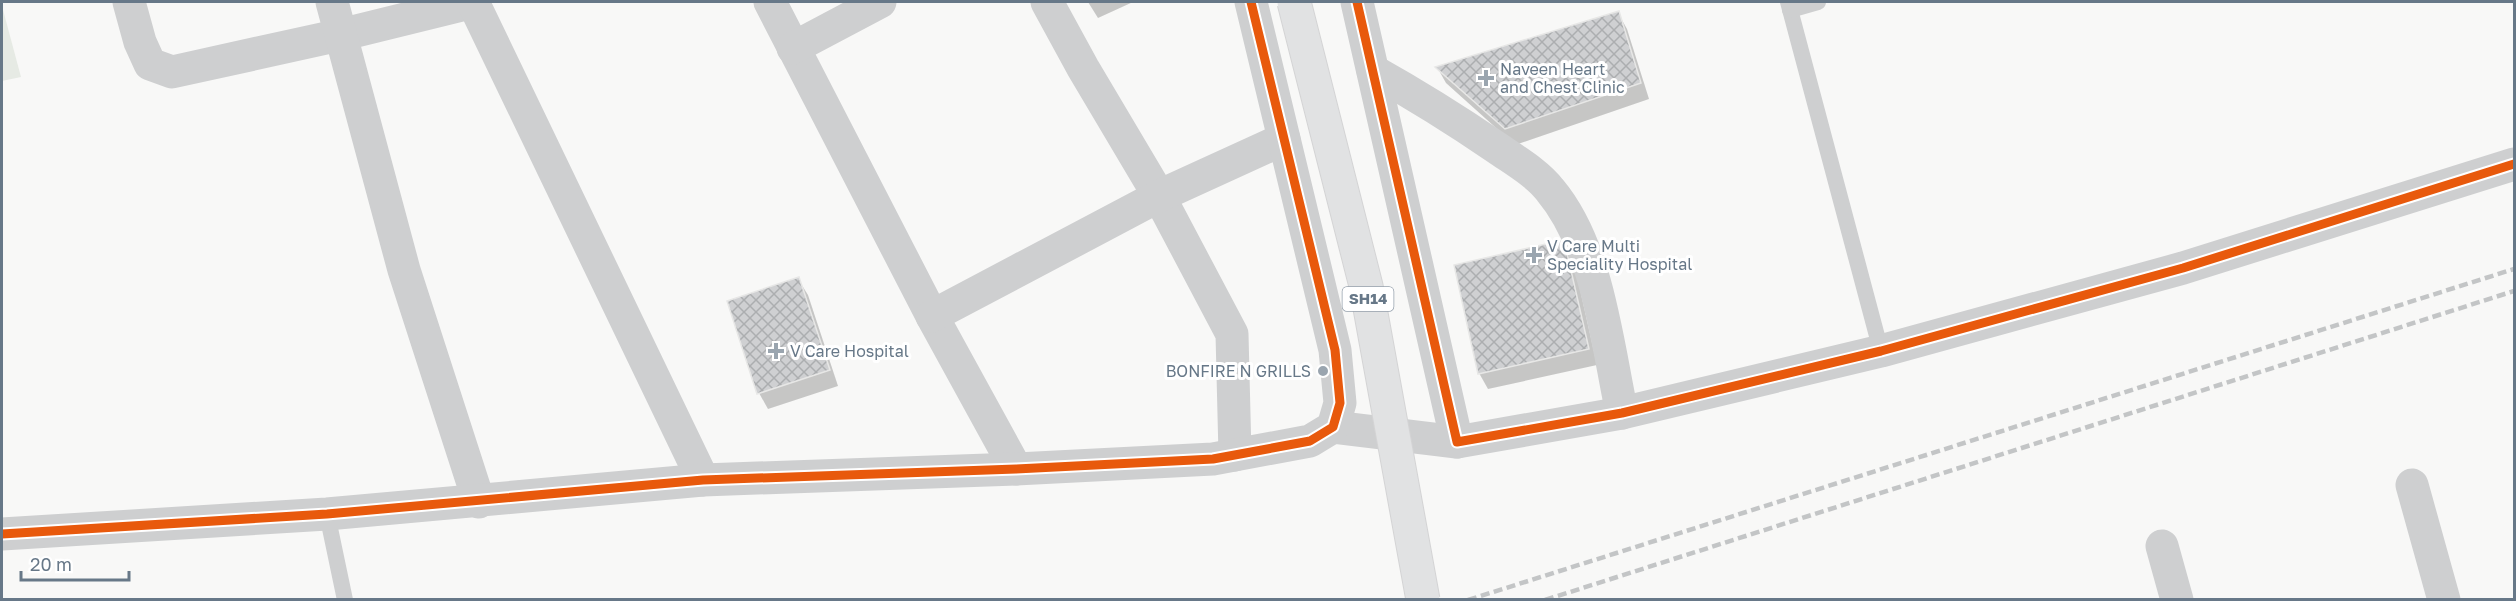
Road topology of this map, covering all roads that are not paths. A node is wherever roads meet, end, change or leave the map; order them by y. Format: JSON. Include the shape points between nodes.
{"nodes":[{"id":1,"x":129,"y":2,"type":"edge"},
{"id":2,"x":332,"y":2,"type":"edge"},
{"id":3,"x":474,"y":2,"type":"edge"},
{"id":4,"x":770,"y":2,"type":"edge"},
{"id":5,"x":880,"y":2,"type":"edge"},
{"id":6,"x":1047,"y":2,"type":"edge"},
{"id":7,"x":1251,"y":2,"type":"edge"},
{"id":8,"x":1294,"y":2,"type":"edge"},
{"id":9,"x":1357,"y":2,"type":"edge"},
{"id":10,"x":1818,"y":2,"type":"edge"},
{"id":11,"x":1789,"y":6,"type":"edge"},
{"id":12,"x":340,"y":35,"type":"junction"},
{"id":13,"x":793,"y":48,"type":"junction"},
{"id":14,"x":1373,"y":71,"type":"junction"},
{"id":15,"x":1284,"y":140,"type":"junction"},
{"id":16,"x":2514,"y":164,"type":"edge"},
{"id":17,"x":1159,"y":196,"type":"junction"},
{"id":18,"x":932,"y":316,"type":"junction"},
{"id":19,"x":1881,"y":351,"type":"junction"},
{"id":20,"x":1622,"y":413,"type":"junction"},
{"id":21,"x":1332,"y":427,"type":"junction"},
{"id":22,"x":1457,"y":442,"type":"junction"},
{"id":23,"x":1235,"y":455,"type":"junction"},
{"id":24,"x":1016,"y":469,"type":"junction"},
{"id":25,"x":703,"y":480,"type":"junction"},
{"id":26,"x":2412,"y":485,"type":"dead end"},
{"id":27,"x":479,"y":502,"type":"junction"},
{"id":28,"x":327,"y":514,"type":"junction"},
{"id":29,"x":2,"y":534,"type":"edge"},
{"id":30,"x":2162,"y":546,"type":"dead end"},
{"id":31,"x":345,"y":600,"type":"edge"},
{"id":32,"x":1423,"y":600,"type":"edge"},
{"id":33,"x":2177,"y":600,"type":"edge"},
{"id":34,"x":2444,"y":600,"type":"edge"}],
"edges":[{"from":1,"to":12,"type":"street","via":[[150,64],[172,72]]},
{"from":2,"to":12,"type":"street"},
{"from":3,"to":12,"type":"street"},
{"from":3,"to":25,"type":"street"},
{"from":4,"to":13,"type":"street"},
{"from":5,"to":13,"type":"street"},
{"from":6,"to":17,"type":"street"},
{"from":7,"to":15,"type":"street"},
{"from":8,"to":32,"type":"main road","number":"SH14","bridge":true,"via":[[1365,286]]},
{"from":9,"to":14,"type":"street"},
{"from":10,"to":11,"type":"lane"},
{"from":11,"to":19,"type":"lane"},
{"from":12,"to":27,"type":"street","via":[[404,270]]},
{"from":13,"to":18,"type":"street"},
{"from":14,"to":20,"type":"street","via":[[1436,107],[1550,189],[1574,228],[1593,279]]},
{"from":14,"to":22,"type":"street"},
{"from":15,"to":17,"type":"street"},
{"from":15,"to":21,"type":"street","via":[[1335,350],[1340,403]]},
{"from":16,"to":19,"type":"street","via":[[2183,268]]},
{"from":17,"to":18,"type":"street"},
{"from":17,"to":23,"type":"street","via":[[1232,334]]},
{"from":18,"to":24,"type":"street"},
{"from":19,"to":20,"type":"street"},
{"from":20,"to":22,"type":"street"},
{"from":21,"to":22,"type":"street"},
{"from":21,"to":23,"type":"street","via":[[1310,441]]},
{"from":23,"to":24,"type":"street"},
{"from":24,"to":25,"type":"street"},
{"from":25,"to":27,"type":"street"},
{"from":26,"to":34,"type":"street"},
{"from":27,"to":28,"type":"street"},
{"from":28,"to":29,"type":"street"},
{"from":28,"to":31,"type":"lane"},
{"from":30,"to":33,"type":"street"}]}
